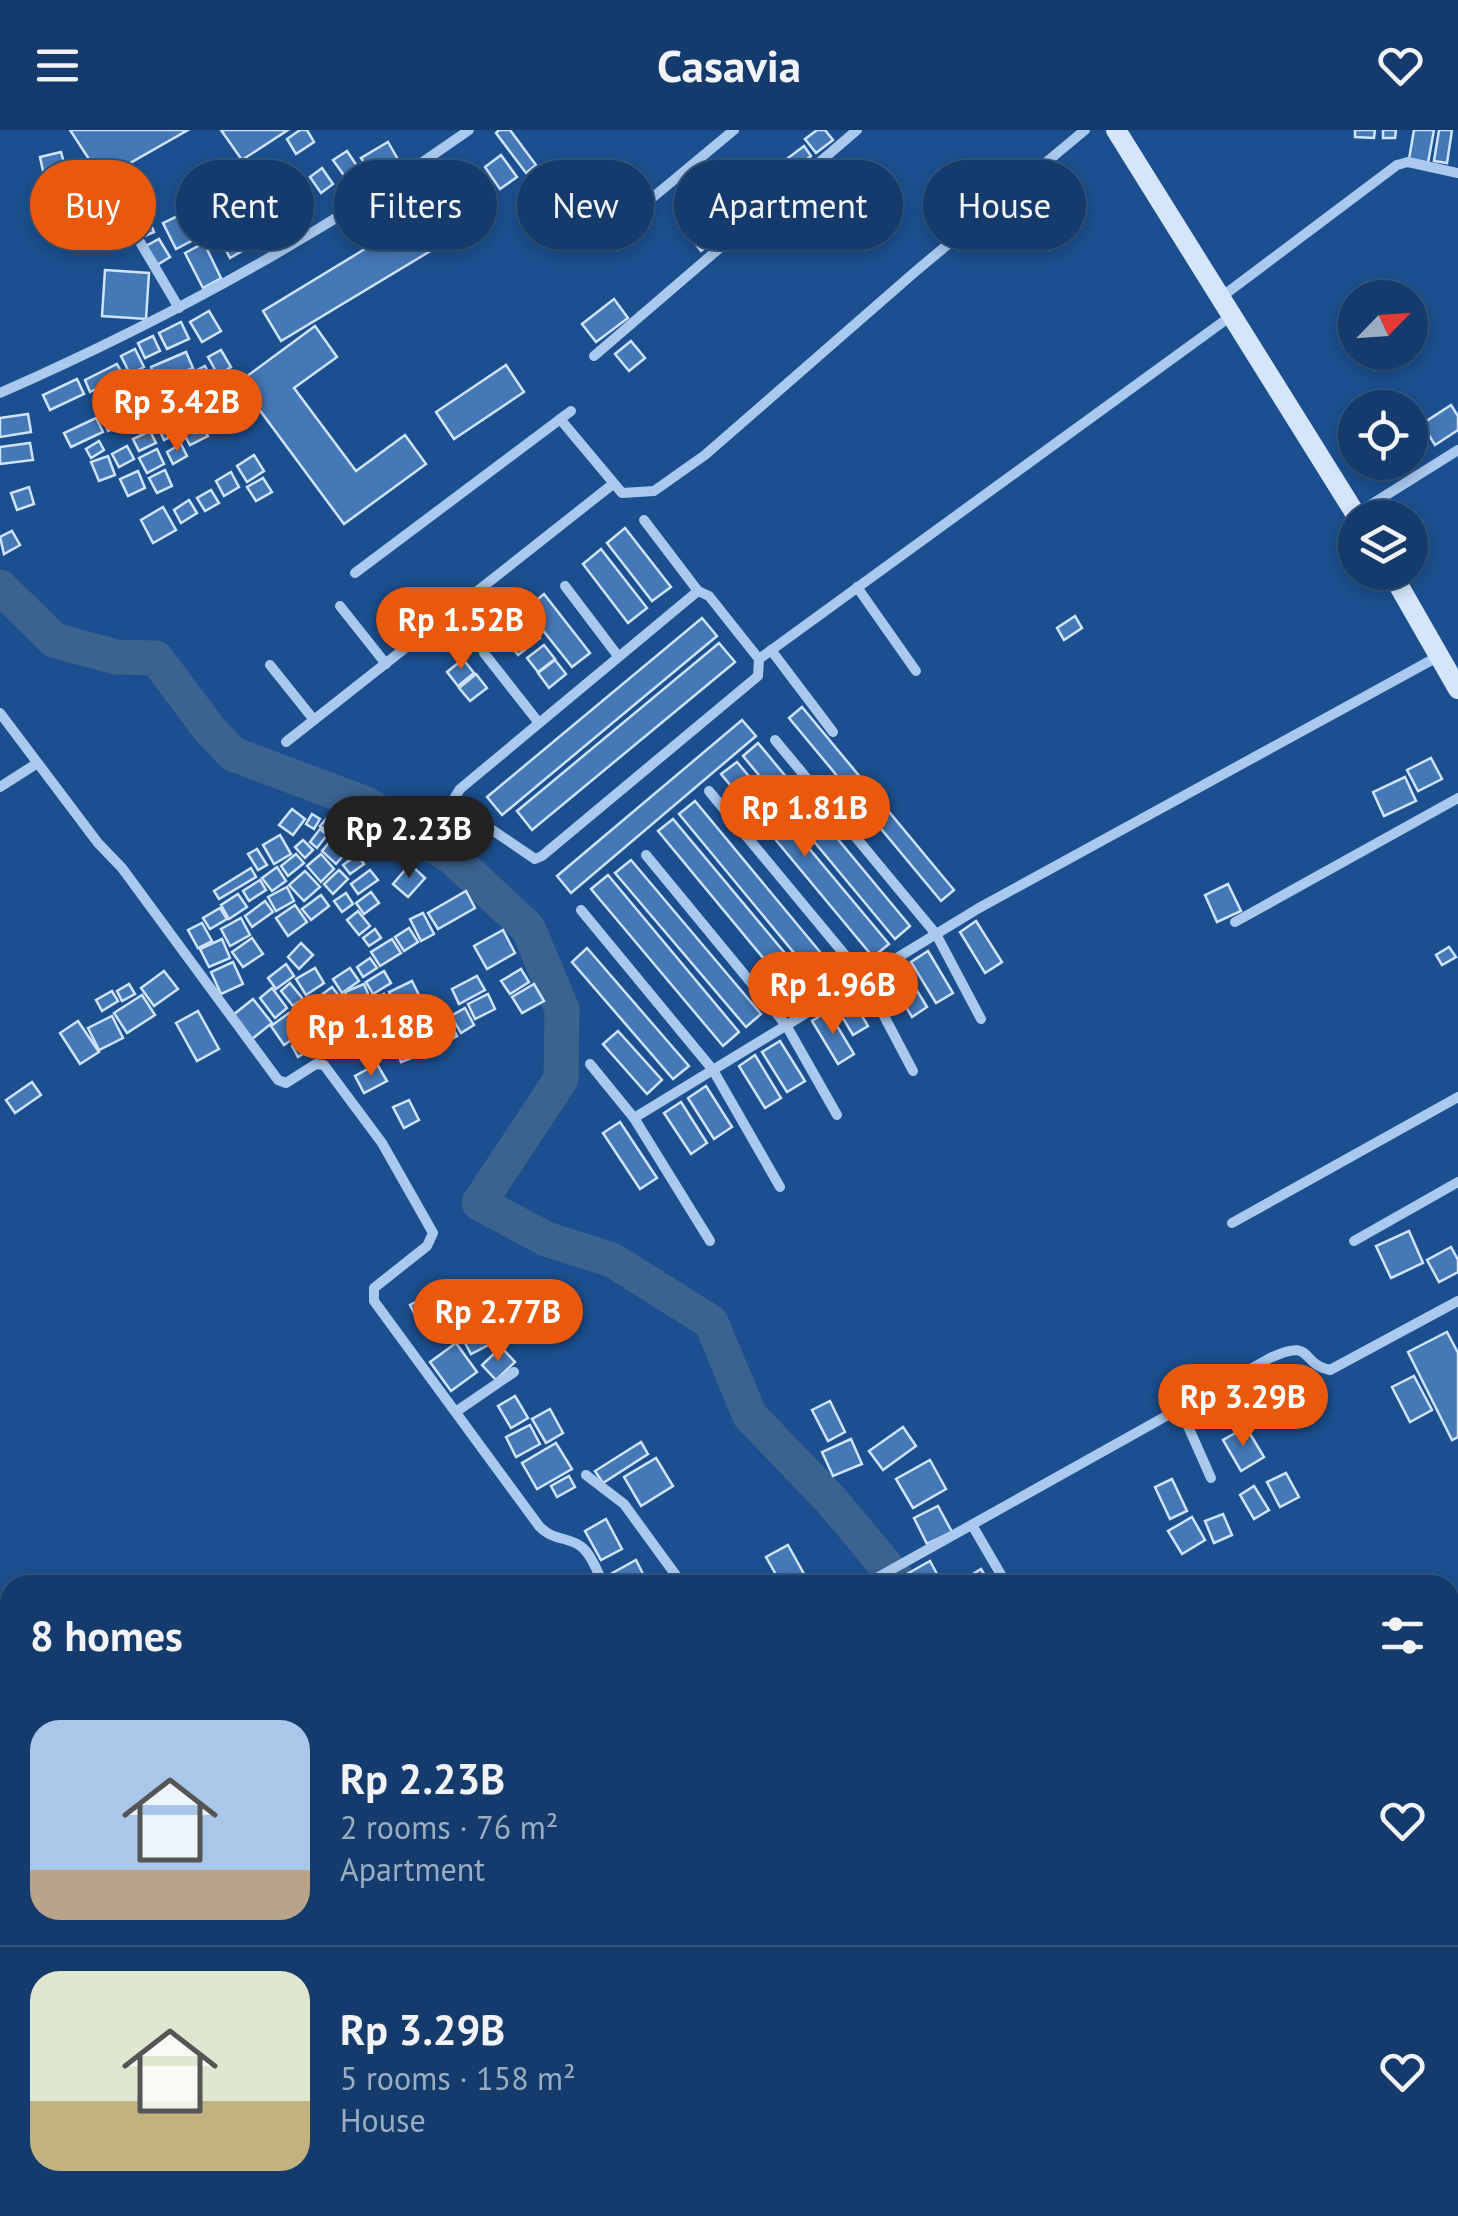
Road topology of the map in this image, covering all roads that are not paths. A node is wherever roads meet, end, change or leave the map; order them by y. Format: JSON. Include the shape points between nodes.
{"nodes":[{"id":1,"x":469,"y":130,"type":"edge"},
{"id":2,"x":734,"y":130,"type":"edge"},
{"id":3,"x":857,"y":130,"type":"edge"},
{"id":4,"x":1085,"y":130,"type":"edge"},
{"id":5,"x":1116,"y":130,"type":"edge"},
{"id":6,"x":1458,"y":173,"type":"edge"},
{"id":7,"x":654,"y":196,"type":"edge"},
{"id":8,"x":145,"y":250,"type":"edge"},
{"id":9,"x":1225,"y":307,"type":"junction"},
{"id":10,"x":179,"y":308,"type":"junction"},
{"id":11,"x":594,"y":356,"type":"dead end"},
{"id":12,"x":0,"y":392,"type":"edge"},
{"id":13,"x":571,"y":411,"type":"dead end"},
{"id":14,"x":560,"y":419,"type":"junction"},
{"id":15,"x":1458,"y":450,"type":"edge"},
{"id":16,"x":613,"y":484,"type":"junction"},
{"id":17,"x":1347,"y":500,"type":"edge"},
{"id":18,"x":1381,"y":500,"type":"edge"},
{"id":19,"x":644,"y":520,"type":"dead end"},
{"id":20,"x":355,"y":573,"type":"dead end"},
{"id":21,"x":565,"y":586,"type":"dead end"},
{"id":22,"x":858,"y":587,"type":"junction"},
{"id":23,"x":1400,"y":590,"type":"edge"},
{"id":24,"x":698,"y":591,"type":"junction"},
{"id":25,"x":340,"y":606,"type":"dead end"},
{"id":26,"x":771,"y":650,"type":"junction"},
{"id":27,"x":484,"y":653,"type":"dead end"},
{"id":28,"x":618,"y":656,"type":"junction"},
{"id":29,"x":1439,"y":656,"type":"junction"},
{"id":30,"x":759,"y":659,"type":"junction"},
{"id":31,"x":270,"y":664,"type":"dead end"},
{"id":32,"x":386,"y":664,"type":"junction"},
{"id":33,"x":916,"y":671,"type":"dead end"},
{"id":34,"x":1458,"y":689,"type":"edge"},
{"id":35,"x":0,"y":713,"type":"edge"},
{"id":36,"x":314,"y":720,"type":"junction"},
{"id":37,"x":538,"y":723,"type":"junction"},
{"id":38,"x":834,"y":732,"type":"dead end"},
{"id":39,"x":776,"y":740,"type":"dead end"},
{"id":40,"x":286,"y":742,"type":"dead end"},
{"id":41,"x":36,"y":764,"type":"junction"},
{"id":42,"x":0,"y":787,"type":"edge"},
{"id":43,"x":710,"y":791,"type":"dead end"},
{"id":44,"x":1458,"y":798,"type":"edge"},
{"id":45,"x":646,"y":855,"type":"dead end"},
{"id":46,"x":581,"y":910,"type":"dead end"},
{"id":47,"x":1235,"y":922,"type":"dead end"},
{"id":48,"x":936,"y":934,"type":"junction"},
{"id":49,"x":864,"y":978,"type":"junction"},
{"id":50,"x":981,"y":1018,"type":"dead end"},
{"id":51,"x":786,"y":1025,"type":"junction"},
{"id":52,"x":590,"y":1064,"type":"dead end"},
{"id":53,"x":712,"y":1070,"type":"junction"},
{"id":54,"x":914,"y":1071,"type":"dead end"},
{"id":55,"x":1458,"y":1097,"type":"edge"},
{"id":56,"x":837,"y":1115,"type":"dead end"},
{"id":57,"x":634,"y":1118,"type":"junction"},
{"id":58,"x":1458,"y":1182,"type":"edge"},
{"id":59,"x":780,"y":1187,"type":"dead end"},
{"id":60,"x":1232,"y":1223,"type":"dead end"},
{"id":61,"x":710,"y":1241,"type":"dead end"},
{"id":62,"x":1354,"y":1241,"type":"dead end"},
{"id":63,"x":1458,"y":1301,"type":"edge"},
{"id":64,"x":514,"y":1372,"type":"dead end"},
{"id":65,"x":1180,"y":1406,"type":"junction"},
{"id":66,"x":457,"y":1410,"type":"junction"},
{"id":67,"x":586,"y":1475,"type":"dead end"},
{"id":68,"x":1211,"y":1478,"type":"dead end"},
{"id":69,"x":972,"y":1525,"type":"junction"},
{"id":70,"x":598,"y":1575,"type":"edge"},
{"id":71,"x":676,"y":1575,"type":"edge"},
{"id":72,"x":881,"y":1575,"type":"edge"},
{"id":73,"x":1000,"y":1575,"type":"edge"}],
"edges":[{"from":1,"to":10,"type":"street","via":[[310,234]]},
{"from":2,"to":7,"type":"street"},
{"from":3,"to":11,"type":"street"},
{"from":4,"to":16,"type":"street","via":[[705,455],[654,491],[622,493]]},
{"from":5,"to":9,"type":"street"},
{"from":6,"to":9,"type":"street","via":[[1408,162],[1392,167]]},
{"from":8,"to":10,"type":"street"},
{"from":9,"to":17,"type":"street"},
{"from":9,"to":22,"type":"street"},
{"from":10,"to":12,"type":"street"},
{"from":13,"to":14,"type":"street"},
{"from":14,"to":16,"type":"street"},
{"from":14,"to":20,"type":"street"},
{"from":15,"to":18,"type":"street"},
{"from":16,"to":32,"type":"street"},
{"from":19,"to":24,"type":"street"},
{"from":21,"to":28,"type":"street"},
{"from":22,"to":26,"type":"street"},
{"from":22,"to":33,"type":"street"},
{"from":23,"to":29,"type":"street"},
{"from":24,"to":28,"type":"street"},
{"from":24,"to":30,"type":"street"},
{"from":25,"to":32,"type":"street"},
{"from":26,"to":30,"type":"street"},
{"from":26,"to":38,"type":"street"},
{"from":27,"to":37,"type":"street"},
{"from":28,"to":37,"type":"street"},
{"from":29,"to":34,"type":"street"},
{"from":29,"to":48,"type":"street"},
{"from":30,"to":37,"type":"street","via":[[758,676],[535,859],[457,806],[454,797]]},
{"from":31,"to":36,"type":"street"},
{"from":32,"to":36,"type":"street"},
{"from":35,"to":41,"type":"street"},
{"from":36,"to":40,"type":"street"},
{"from":39,"to":48,"type":"street"},
{"from":41,"to":42,"type":"street"},
{"from":41,"to":66,"type":"street","via":[[122,868],[278,1080],[324,1064],[382,1143],[433,1233],[429,1244],[374,1288],[372,1298]]},
{"from":43,"to":49,"type":"street"},
{"from":44,"to":47,"type":"street"},
{"from":45,"to":51,"type":"street"},
{"from":46,"to":53,"type":"street"},
{"from":48,"to":49,"type":"street"},
{"from":48,"to":50,"type":"street"},
{"from":49,"to":51,"type":"street"},
{"from":49,"to":54,"type":"street"},
{"from":51,"to":53,"type":"street"},
{"from":51,"to":56,"type":"street"},
{"from":52,"to":57,"type":"street"},
{"from":53,"to":57,"type":"street"},
{"from":53,"to":59,"type":"street"},
{"from":55,"to":60,"type":"street"},
{"from":57,"to":61,"type":"street"},
{"from":58,"to":62,"type":"street"},
{"from":63,"to":65,"type":"street","via":[[1334,1369],[1324,1370],[1292,1348]]},
{"from":64,"to":66,"type":"street"},
{"from":65,"to":68,"type":"street"},
{"from":65,"to":69,"type":"street"},
{"from":66,"to":70,"type":"street","via":[[543,1530],[584,1550]]},
{"from":67,"to":71,"type":"street","via":[[624,1504]]},
{"from":69,"to":72,"type":"street"},
{"from":69,"to":73,"type":"street"}]}
